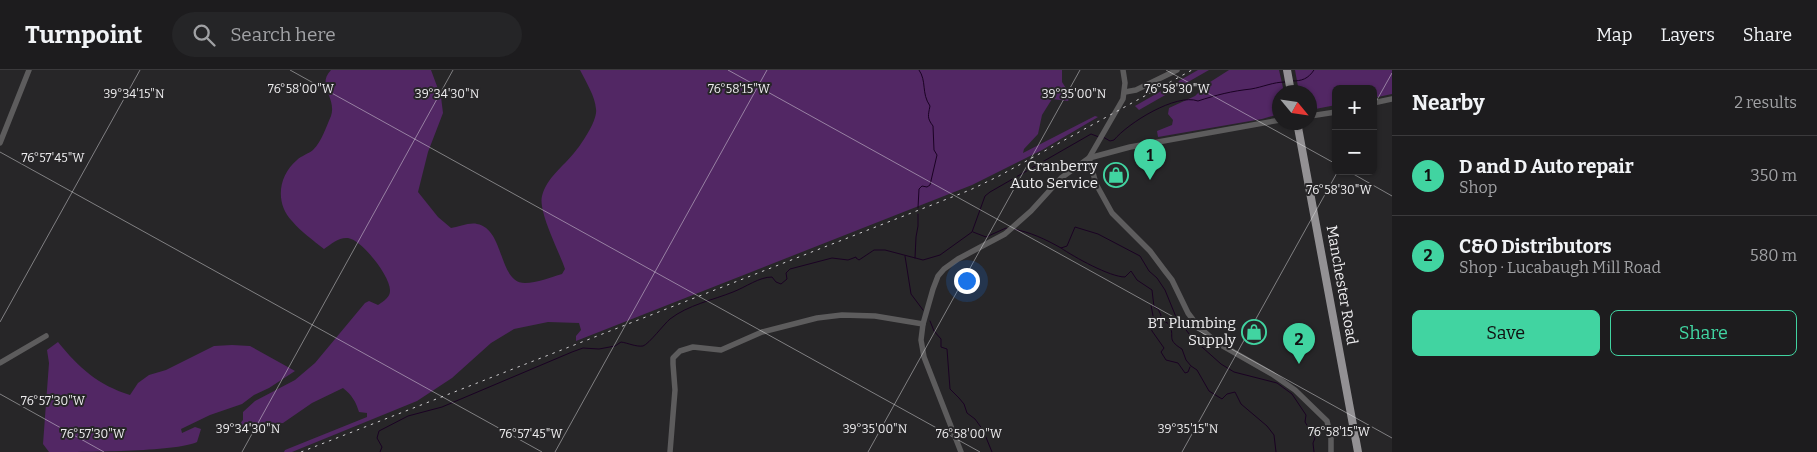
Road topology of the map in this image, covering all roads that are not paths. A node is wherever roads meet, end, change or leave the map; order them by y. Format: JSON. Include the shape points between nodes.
{"nodes":[{"id":1,"x":29,"y":70,"type":"edge"},
{"id":2,"x":1123,"y":70,"type":"edge"},
{"id":3,"x":1177,"y":70,"type":"edge"},
{"id":4,"x":1287,"y":70,"type":"edge"},
{"id":5,"x":1290,"y":85,"type":"edge"},
{"id":6,"x":1125,"y":92,"type":"junction"},
{"id":7,"x":1392,"y":100,"type":"edge"},
{"id":8,"x":1377,"y":102,"type":"edge"},
{"id":9,"x":1332,"y":113,"type":"edge"},
{"id":10,"x":1317,"y":115,"type":"edge"},
{"id":11,"x":1272,"y":121,"type":"edge"},
{"id":12,"x":1298,"y":130,"type":"edge"},
{"id":13,"x":0,"y":143,"type":"edge"},
{"id":14,"x":1088,"y":158,"type":"junction"},
{"id":15,"x":923,"y":324,"type":"junction"},
{"id":16,"x":46,"y":336,"type":"dead end"},
{"id":17,"x":0,"y":363,"type":"edge"},
{"id":18,"x":670,"y":452,"type":"edge"},
{"id":19,"x":961,"y":452,"type":"edge"},
{"id":20,"x":1331,"y":452,"type":"edge"},
{"id":21,"x":1358,"y":452,"type":"edge"}],
"edges":[{"from":1,"to":13,"type":"street"},
{"from":2,"to":6,"type":"street"},
{"from":3,"to":6,"type":"street"},
{"from":4,"to":5,"type":"main road"},
{"from":6,"to":14,"type":"street","via":[[1121,105]]},
{"from":7,"to":8,"type":"street"},
{"from":9,"to":10,"type":"street"},
{"from":11,"to":14,"type":"street","via":[[1130,147]]},
{"from":12,"to":21,"type":"main road","name":"Manchester Road"},
{"from":14,"to":15,"type":"street","via":[[1062,178],[1005,234],[944,269],[933,289]]},
{"from":14,"to":20,"type":"street","via":[[1096,184],[1112,213],[1165,270],[1197,325],[1216,342],[1301,395],[1327,421]]},
{"from":15,"to":18,"type":"street","via":[[875,316],[842,315],[762,332],[721,350],[694,347],[680,351],[673,358],[675,390]]},
{"from":15,"to":19,"type":"street","via":[[924,357]]},
{"from":16,"to":17,"type":"street"}]}
